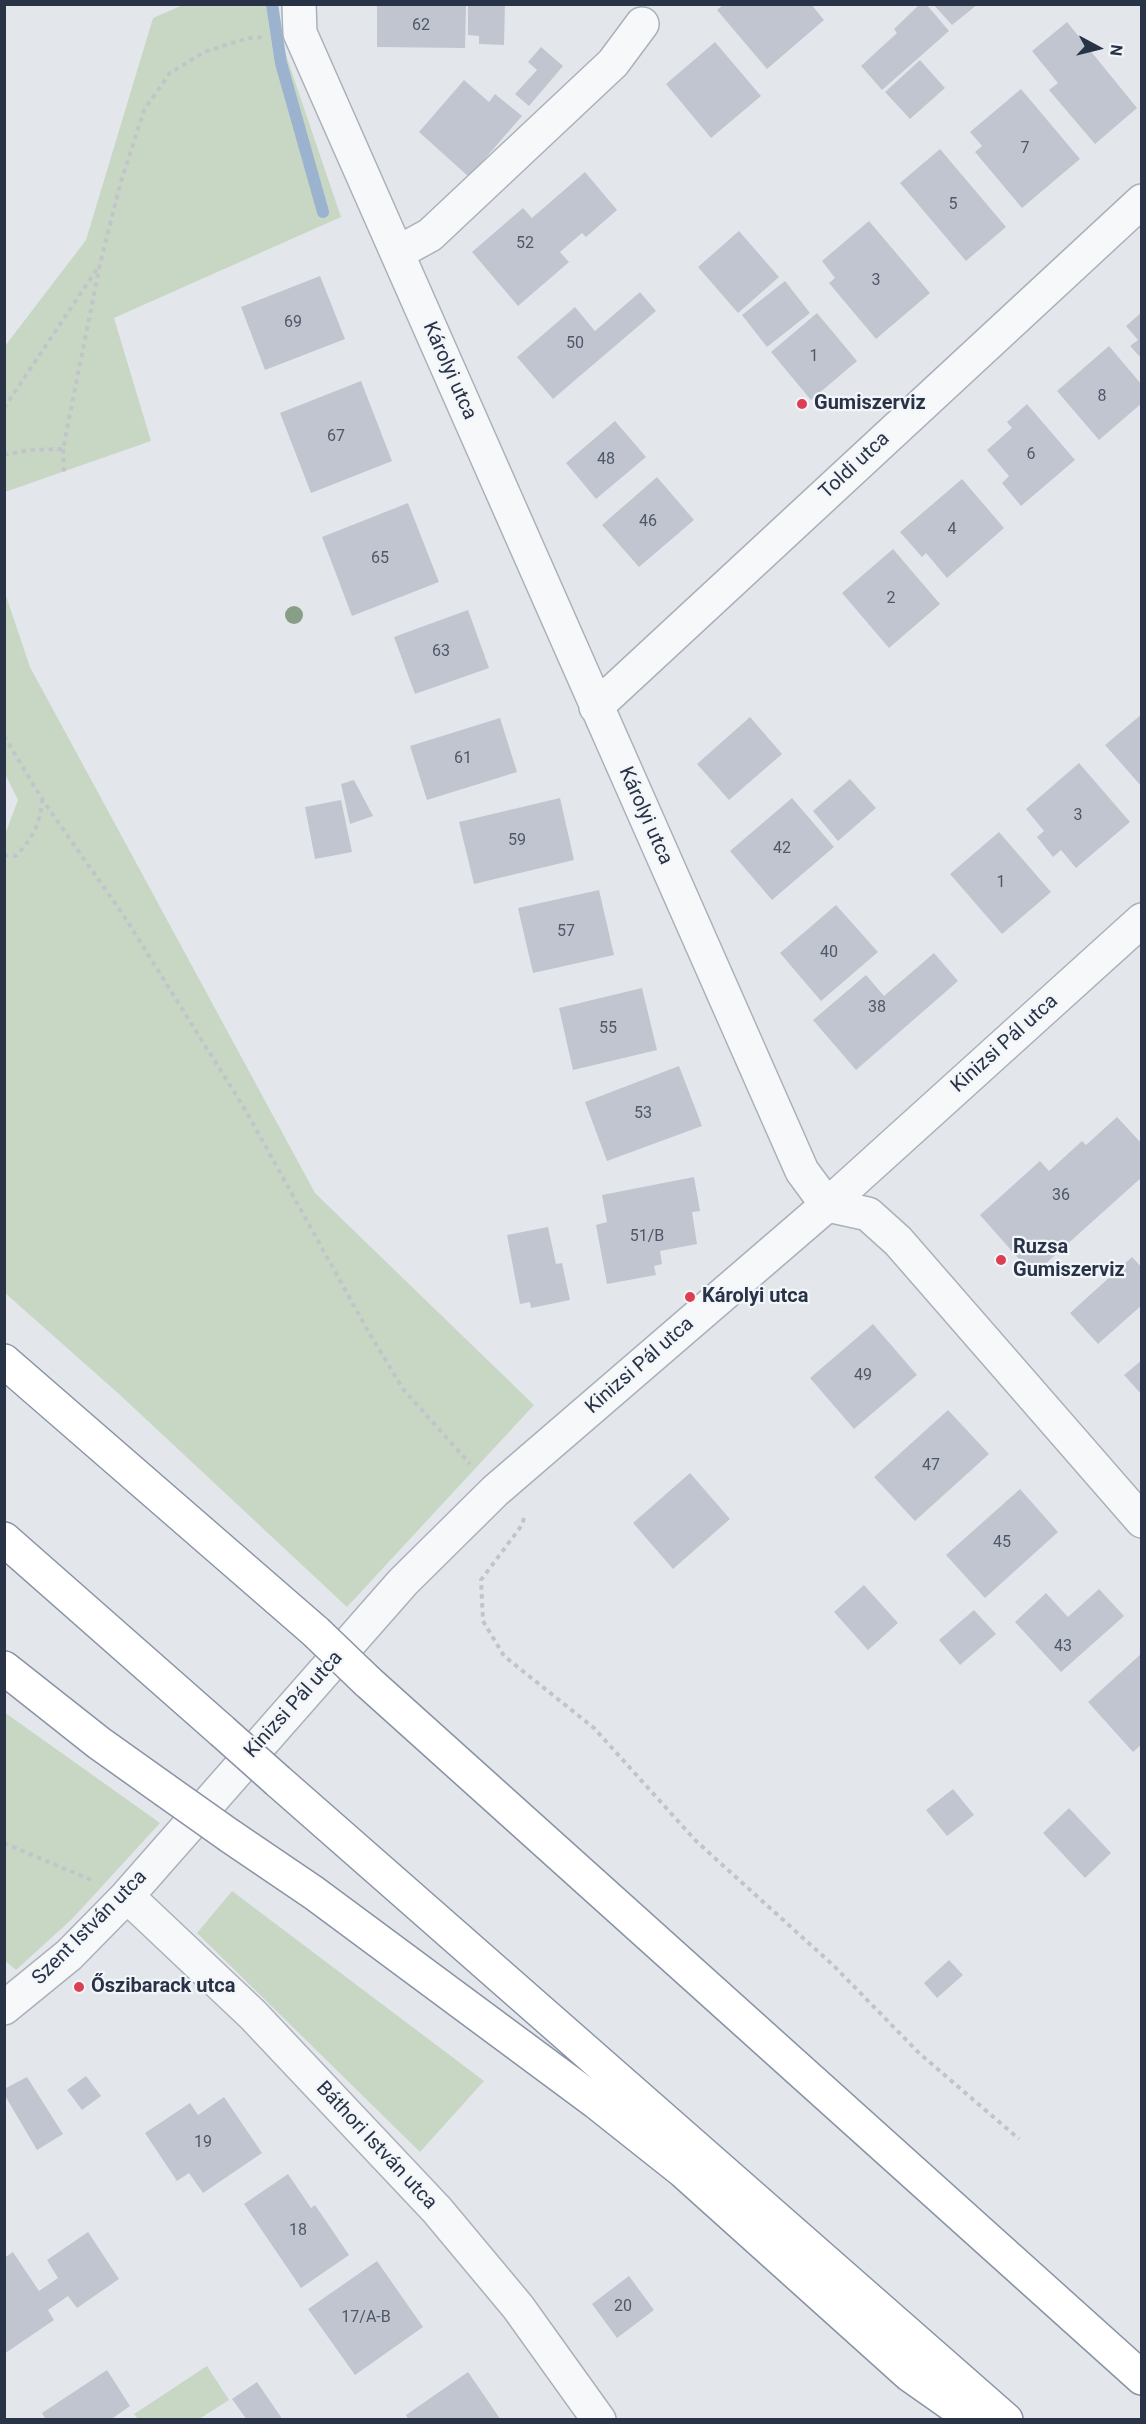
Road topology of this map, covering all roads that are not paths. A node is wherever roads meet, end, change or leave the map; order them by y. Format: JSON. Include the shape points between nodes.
{"nodes":[{"id":1,"x":299,"y":4,"type":"edge"},
{"id":2,"x":642,"y":24,"type":"dead end"},
{"id":3,"x":1142,"y":201,"type":"edge"},
{"id":4,"x":397,"y":253,"type":"junction"},
{"id":5,"x":596,"y":706,"type":"junction"},
{"id":6,"x":1142,"y":920,"type":"edge"},
{"id":7,"x":827,"y":1205,"type":"junction"},
{"id":8,"x":4,"y":1360,"type":"edge"},
{"id":9,"x":1142,"y":1521,"type":"edge"},
{"id":10,"x":4,"y":1539,"type":"edge"},
{"id":11,"x":4,"y":1668,"type":"edge"},
{"id":12,"x":171,"y":1844,"type":"joint"},
{"id":13,"x":127,"y":1896,"type":"junction"},
{"id":14,"x":4,"y":2008,"type":"edge"},
{"id":15,"x":1142,"y":2378,"type":"edge"},
{"id":16,"x":599,"y":2420,"type":"edge"},
{"id":17,"x":974,"y":2420,"type":"edge"},
{"id":18,"x":1006,"y":2420,"type":"edge"}],
"edges":[{"from":1,"to":4,"type":"street","name":"Károlyi utca","via":[[300,33]]},
{"from":2,"to":4,"type":"street","via":[[613,63],[430,235]]},
{"from":3,"to":5,"type":"street","name":"Toldi utca"},
{"from":4,"to":5,"type":"street","name":"Károlyi utca"},
{"from":5,"to":7,"type":"street","name":"Károlyi utca","via":[[802,1171]]},
{"from":6,"to":7,"type":"street","name":"Kinizsi Pál utca"},
{"from":7,"to":9,"type":"street","via":[[868,1214],[898,1241]]},
{"from":7,"to":12,"type":"street","name":"Kinizsi Pál utca","via":[[505,1482],[403,1582]]},
{"from":8,"to":15,"type":"highway","bridge":true,"via":[[316,1632]]},
{"from":10,"to":18,"type":"highway","bridge":true},
{"from":11,"to":17,"type":"highway","bridge":true,"via":[[99,1743],[315,1893],[596,2102],[683,2171],[909,2375]]},
{"from":12,"to":13,"type":"street","name":"Szent István utca"},
{"from":13,"to":14,"type":"street","name":"Szent István utca","via":[[69,1955]]},
{"from":13,"to":16,"type":"street","name":"Báthori István utca","via":[[253,2014],[437,2210],[518,2307]]}]}
